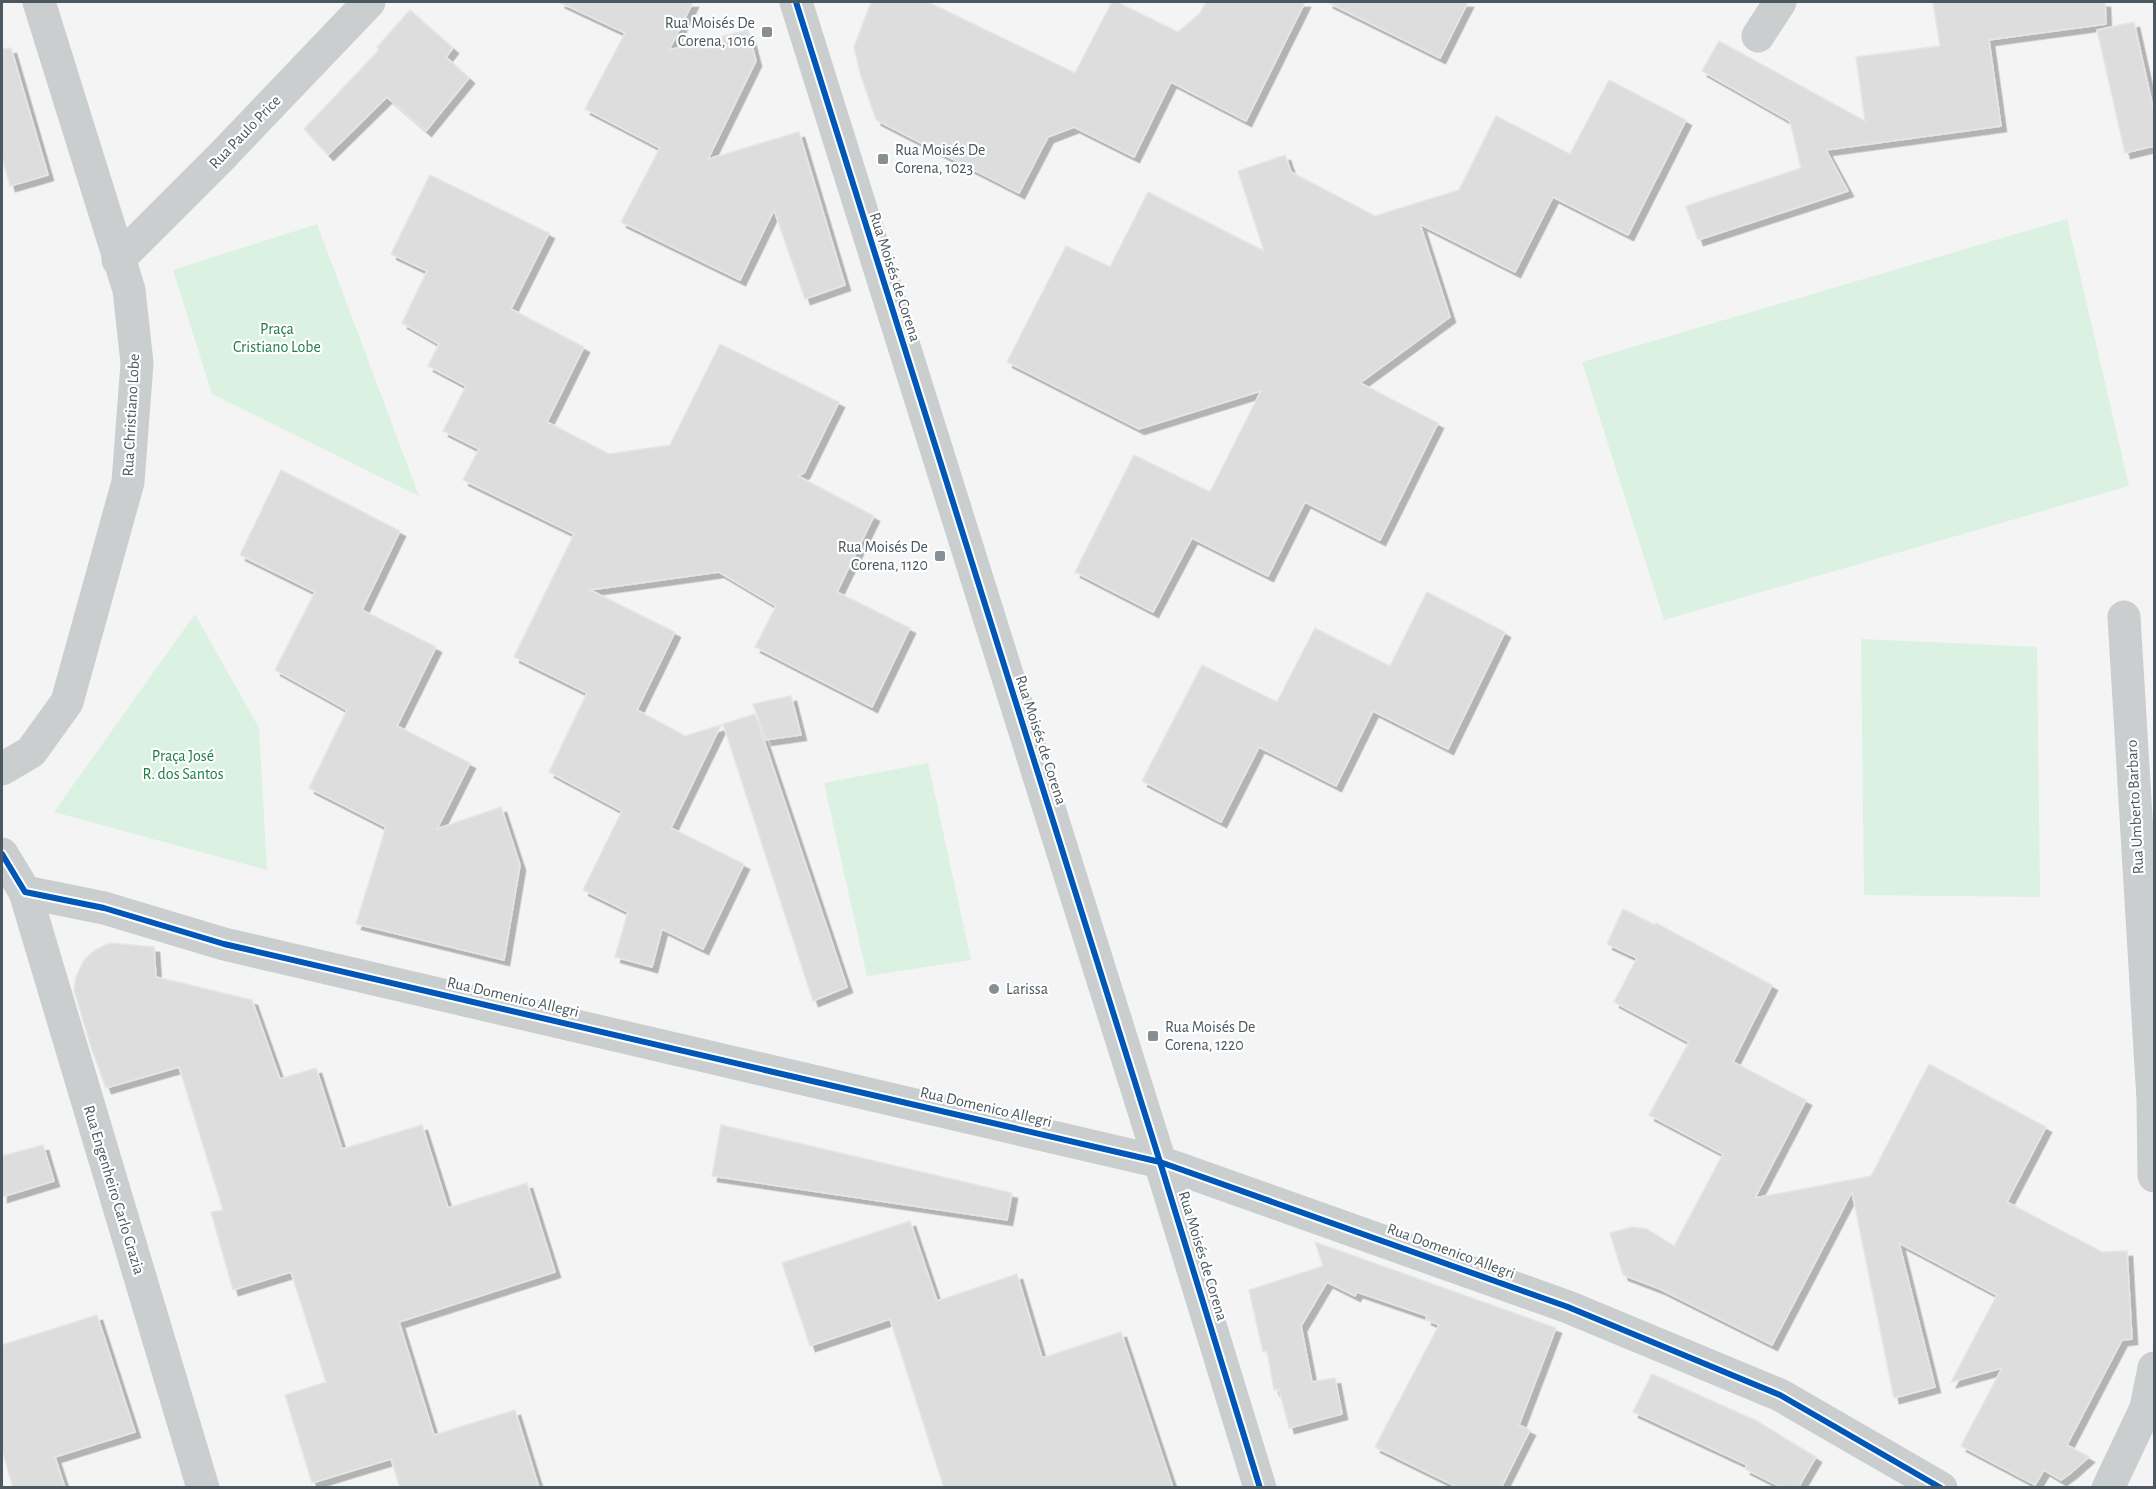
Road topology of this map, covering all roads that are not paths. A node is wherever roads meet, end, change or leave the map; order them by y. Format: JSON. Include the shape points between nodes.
{"nodes":[{"id":1,"x":39,"y":2,"type":"edge"},
{"id":2,"x":369,"y":2,"type":"edge"},
{"id":3,"x":796,"y":2,"type":"edge"},
{"id":4,"x":1780,"y":2,"type":"edge"},
{"id":5,"x":1758,"y":36,"type":"dead end"},
{"id":6,"x":118,"y":260,"type":"junction"},
{"id":7,"x":2124,"y":617,"type":"dead end"},
{"id":8,"x":2,"y":769,"type":"edge"},
{"id":9,"x":2,"y":854,"type":"edge"},
{"id":10,"x":25,"y":892,"type":"junction"},
{"id":11,"x":1160,"y":1162,"type":"junction"},
{"id":12,"x":2154,"y":1176,"type":"edge"},
{"id":13,"x":2154,"y":1368,"type":"edge"},
{"id":14,"x":203,"y":1488,"type":"edge"},
{"id":15,"x":1260,"y":1488,"type":"edge"},
{"id":16,"x":1941,"y":1488,"type":"edge"},
{"id":17,"x":2108,"y":1488,"type":"edge"}],
"edges":[{"from":1,"to":6,"type":"street","name":"Rua Christiano Lobe"},
{"from":2,"to":6,"type":"street","name":"Rua Paulo Price"},
{"from":3,"to":11,"type":"street","name":"Rua Moisés de Corena"},
{"from":4,"to":5,"type":"street"},
{"from":6,"to":8,"type":"street","name":"Rua Christiano Lobe","via":[[129,290],[137,363],[128,482],[67,702],[31,752]]},
{"from":7,"to":12,"type":"street","name":"Rua Umberto Barbaro","via":[[2153,1100]]},
{"from":9,"to":10,"type":"street"},
{"from":10,"to":11,"type":"street","name":"Rua Domenico Allegri","via":[[104,908],[224,944]]},
{"from":10,"to":14,"type":"street","name":"Rua Engenheiro Carlo Grazia"},
{"from":11,"to":15,"type":"street","name":"Rua Moisés de Corena"},
{"from":11,"to":16,"type":"street","name":"Rua Domenico Allegri","via":[[1568,1307],[1769,1391]]},
{"from":13,"to":17,"type":"street","via":[[2146,1408]]}]}
